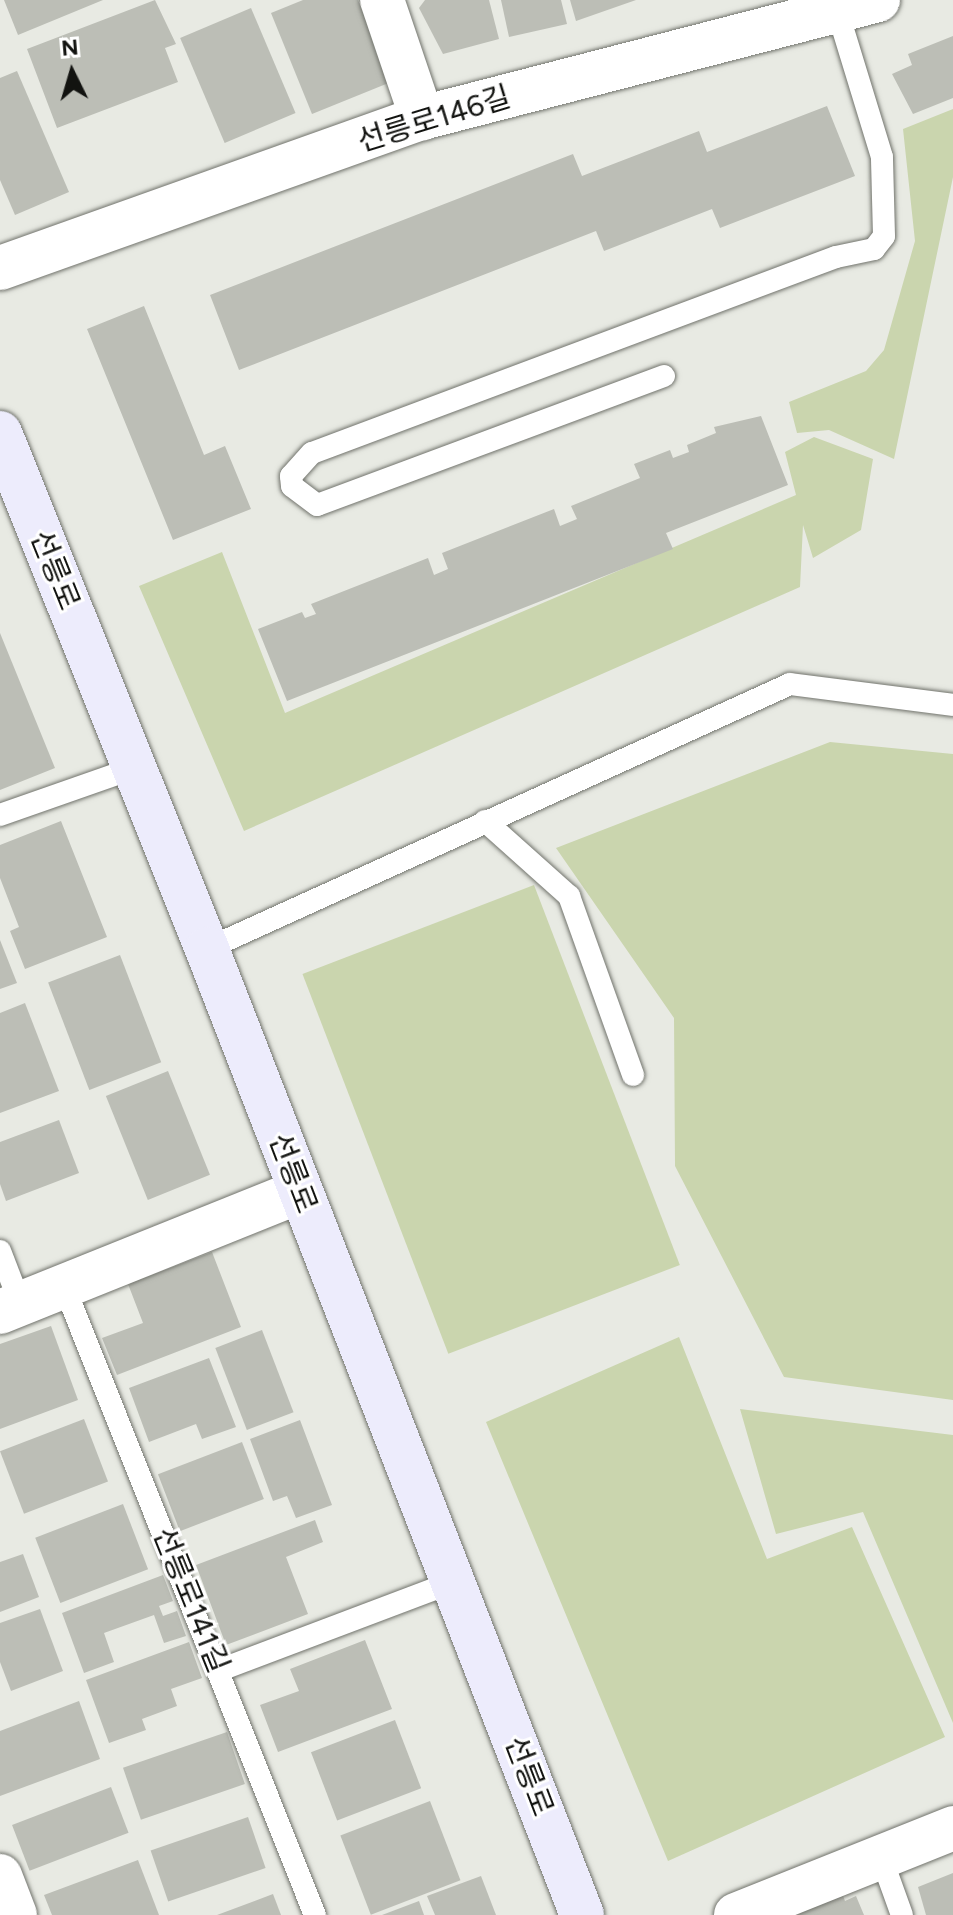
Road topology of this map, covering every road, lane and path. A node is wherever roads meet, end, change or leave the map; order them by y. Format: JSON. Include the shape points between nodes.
{"nodes":[{"id":1,"x":382,"y":0,"type":"edge"},
{"id":2,"x":858,"y":5,"type":"edge"},
{"id":3,"x":422,"y":118,"type":"junction"},
{"id":4,"x":0,"y":268,"type":"edge"},
{"id":5,"x":664,"y":376,"type":"dead end"},
{"id":6,"x":0,"y":433,"type":"edge"},
{"id":7,"x":953,"y":705,"type":"edge"},
{"id":8,"x":134,"y":768,"type":"junction"},
{"id":9,"x":0,"y":815,"type":"edge"},
{"id":10,"x":485,"y":821,"type":"junction"},
{"id":11,"x":207,"y":949,"type":"junction"},
{"id":12,"x":633,"y":1075,"type":"dead end"},
{"id":13,"x":299,"y":1192,"type":"junction"},
{"id":14,"x":0,"y":1251,"type":"edge"},
{"id":15,"x":64,"y":1286,"type":"junction"},
{"id":16,"x":10,"y":1308,"type":"edge"},
{"id":17,"x":455,"y":1581,"type":"junction"},
{"id":18,"x":220,"y":1670,"type":"junction"},
{"id":19,"x":953,"y":1828,"type":"edge"},
{"id":20,"x":880,"y":1854,"type":"junction"},
{"id":21,"x":0,"y":1876,"type":"edge"},
{"id":22,"x":15,"y":1915,"type":"edge"},
{"id":23,"x":315,"y":1915,"type":"edge"},
{"id":24,"x":582,"y":1915,"type":"edge"},
{"id":25,"x":736,"y":1915,"type":"edge"},
{"id":26,"x":902,"y":1915,"type":"edge"}],
"edges":[{"from":1,"to":3,"type":"street"},
{"from":2,"to":3,"type":"street","name":"선릉로146길"},
{"from":2,"to":5,"type":"lane","via":[[882,157],[884,236],[874,249],[836,257],[312,453],[291,476],[292,486],[317,505]]},
{"from":3,"to":4,"type":"street","name":"선릉로146길"},
{"from":6,"to":8,"type":"main road","name":"선릉로"},
{"from":7,"to":10,"type":"lane","via":[[790,684]]},
{"from":8,"to":9,"type":"lane"},
{"from":8,"to":11,"type":"main road","name":"선릉로"},
{"from":10,"to":11,"type":"lane"},
{"from":10,"to":12,"type":"lane","via":[[569,896]]},
{"from":11,"to":13,"type":"main road","name":"선릉로"},
{"from":13,"to":15,"type":"street"},
{"from":13,"to":17,"type":"main road","name":"선릉로"},
{"from":14,"to":16,"type":"lane"},
{"from":15,"to":16,"type":"street"},
{"from":15,"to":18,"type":"lane","name":"선릉로141길"},
{"from":17,"to":18,"type":"lane"},
{"from":17,"to":24,"type":"main road","name":"선릉로"},
{"from":18,"to":23,"type":"lane","name":"선릉로141길"},
{"from":19,"to":20,"type":"street"},
{"from":20,"to":25,"type":"street"},
{"from":20,"to":26,"type":"lane"},
{"from":21,"to":22,"type":"street"}]}
